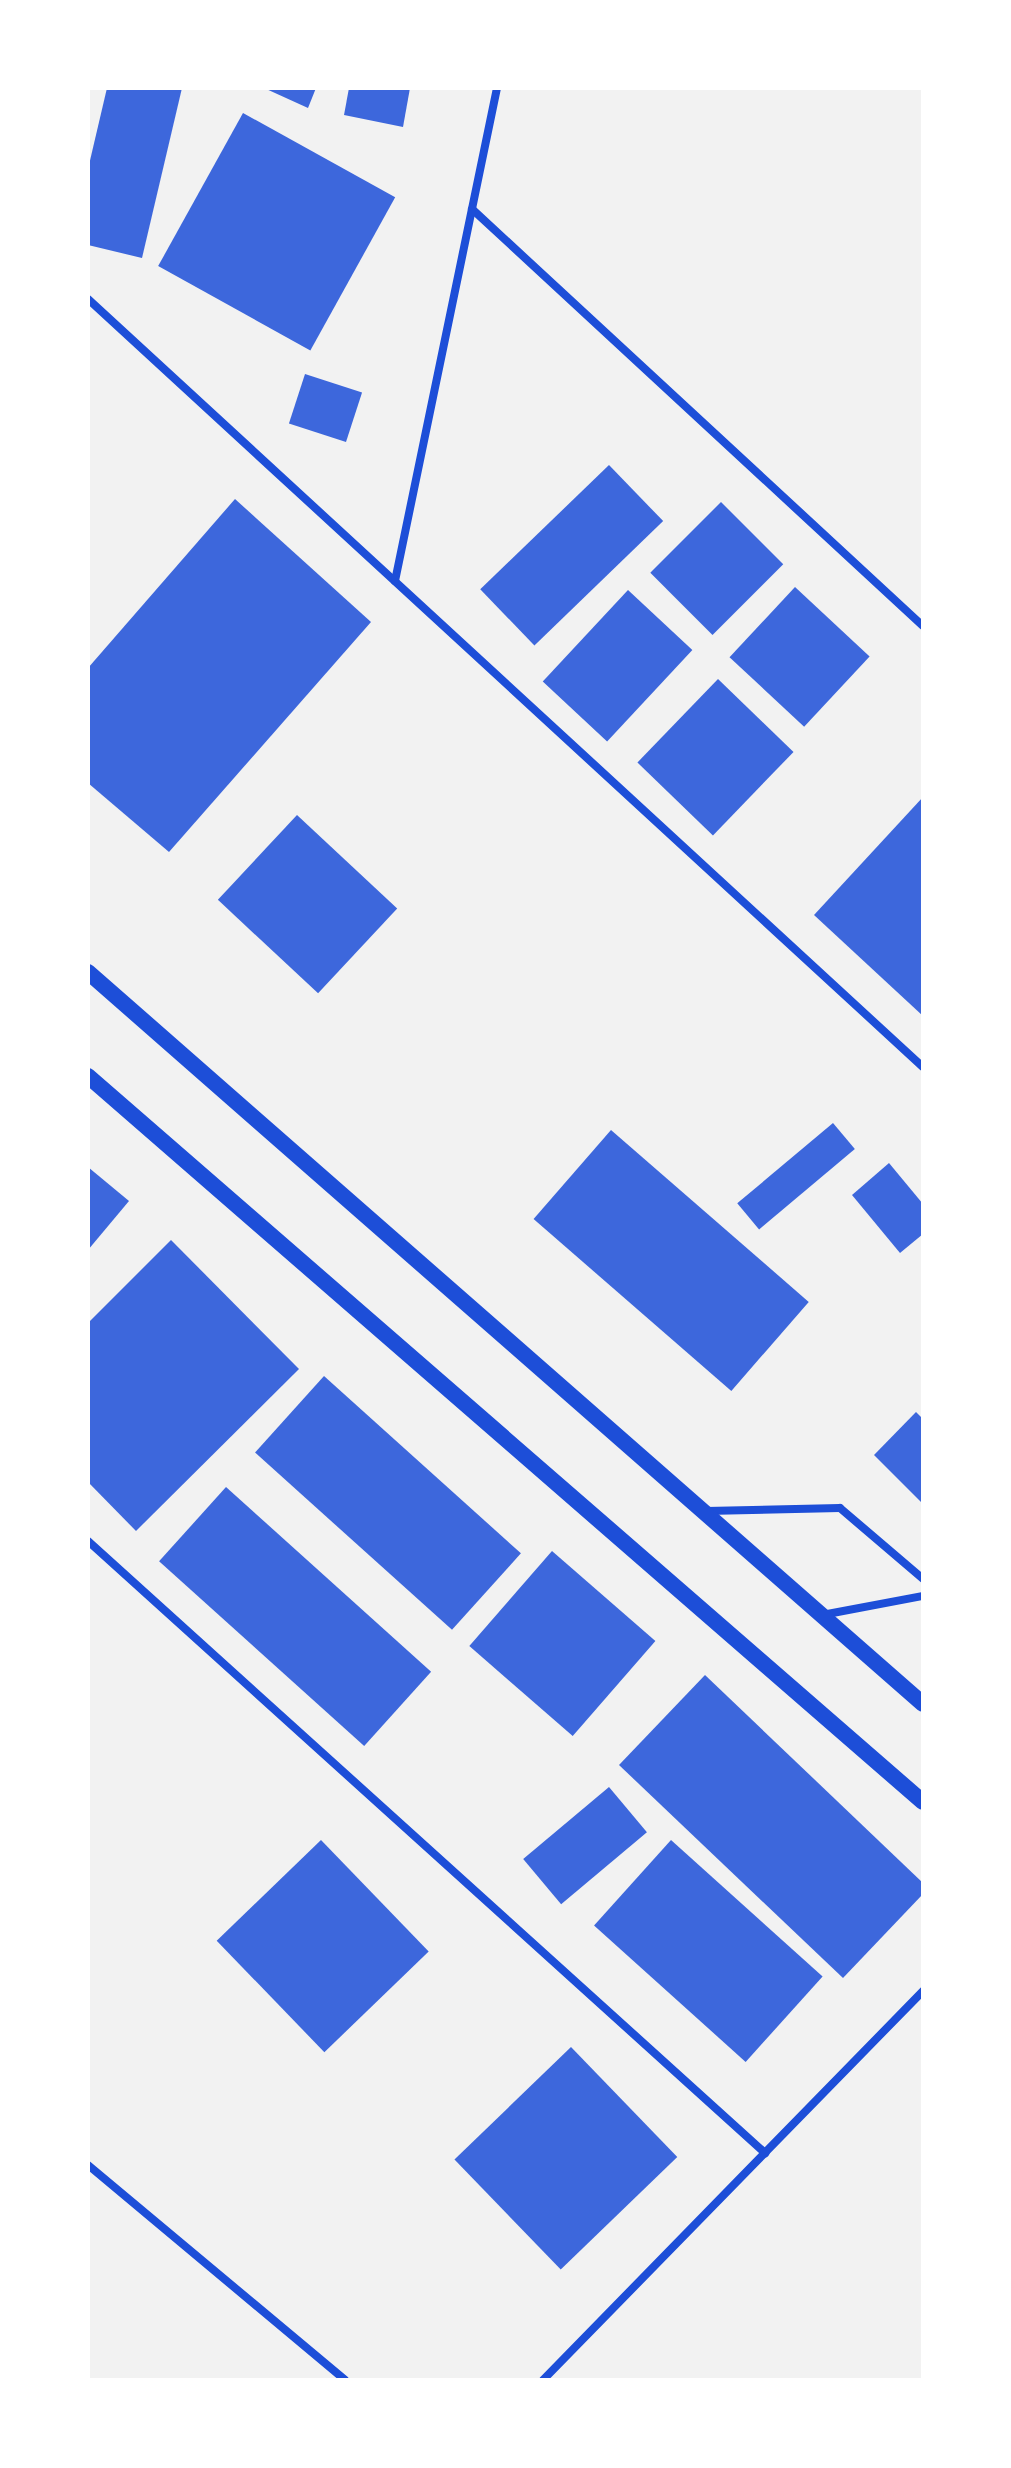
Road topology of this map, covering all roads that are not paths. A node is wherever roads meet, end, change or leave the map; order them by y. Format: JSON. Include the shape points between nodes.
{"nodes":[{"id":1,"x":497,"y":88,"type":"edge"},
{"id":2,"x":472,"y":209,"type":"junction"},
{"id":3,"x":88,"y":299,"type":"edge"},
{"id":4,"x":395,"y":581,"type":"junction"},
{"id":5,"x":923,"y":626,"type":"edge"},
{"id":6,"x":88,"y":972,"type":"edge"},
{"id":7,"x":923,"y":1067,"type":"edge"},
{"id":8,"x":88,"y":1076,"type":"edge"},
{"id":9,"x":703,"y":1511,"type":"junction"},
{"id":10,"x":88,"y":1541,"type":"edge"},
{"id":11,"x":923,"y":1579,"type":"edge"},
{"id":12,"x":923,"y":1596,"type":"edge"},
{"id":13,"x":822,"y":1615,"type":"junction"},
{"id":14,"x":923,"y":1704,"type":"edge"},
{"id":15,"x":923,"y":1802,"type":"edge"},
{"id":16,"x":923,"y":1991,"type":"edge"},
{"id":17,"x":765,"y":2153,"type":"junction"},
{"id":18,"x":88,"y":2165,"type":"edge"},
{"id":19,"x":345,"y":2380,"type":"edge"},
{"id":20,"x":543,"y":2380,"type":"edge"}],
"edges":[{"from":1,"to":2,"type":"street"},
{"from":2,"to":4,"type":"street"},
{"from":2,"to":5,"type":"street"},
{"from":3,"to":4,"type":"street"},
{"from":4,"to":7,"type":"street"},
{"from":6,"to":9,"type":"main road"},
{"from":8,"to":15,"type":"main road"},
{"from":9,"to":11,"type":"street","via":[[840,1508]]},
{"from":9,"to":13,"type":"main road"},
{"from":10,"to":17,"type":"street"},
{"from":12,"to":13,"type":"street"},
{"from":13,"to":14,"type":"main road"},
{"from":16,"to":17,"type":"street"},
{"from":17,"to":20,"type":"street"},
{"from":18,"to":19,"type":"street"}]}
